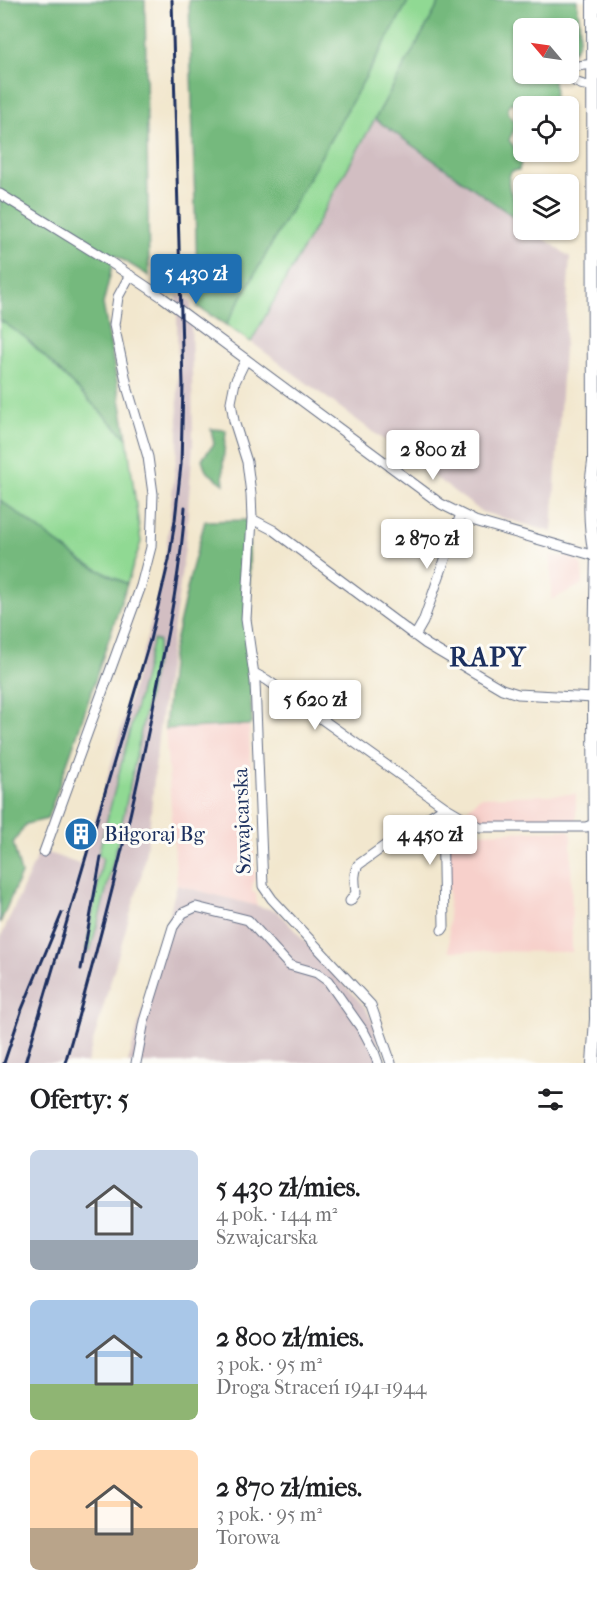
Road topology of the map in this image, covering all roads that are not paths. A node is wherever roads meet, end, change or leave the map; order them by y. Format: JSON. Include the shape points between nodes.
{"nodes":[{"id":1,"x":593,"y":0,"type":"edge"},
{"id":2,"x":593,"y":65,"type":"junction"},
{"id":3,"x":593,"y":86,"type":"junction"},
{"id":4,"x":595,"y":174,"type":"edge"},
{"id":5,"x":0,"y":194,"type":"edge"},
{"id":6,"x":595,"y":205,"type":"edge"},
{"id":7,"x":130,"y":275,"type":"junction"},
{"id":8,"x":246,"y":359,"type":"junction"},
{"id":9,"x":595,"y":401,"type":"edge"},
{"id":10,"x":595,"y":433,"type":"edge"},
{"id":11,"x":594,"y":462,"type":"junction"},
{"id":12,"x":597,"y":476,"type":"edge"},
{"id":13,"x":461,"y":514,"type":"junction"},
{"id":14,"x":252,"y":519,"type":"junction"},
{"id":15,"x":596,"y":551,"type":"edge"},
{"id":16,"x":596,"y":617,"type":"edge"},
{"id":17,"x":415,"y":636,"type":"junction"},
{"id":18,"x":596,"y":656,"type":"edge"},
{"id":19,"x":254,"y":674,"type":"junction"},
{"id":20,"x":594,"y":698,"type":"junction"},
{"id":21,"x":444,"y":808,"type":"junction"},
{"id":22,"x":596,"y":823,"type":"edge"},
{"id":23,"x":44,"y":852,"type":"dead end"},
{"id":24,"x":350,"y":901,"type":"dead end"},
{"id":25,"x":442,"y":930,"type":"dead end"},
{"id":26,"x":596,"y":960,"type":"edge"},
{"id":27,"x":136,"y":1063,"type":"edge"},
{"id":28,"x":378,"y":1063,"type":"edge"},
{"id":29,"x":391,"y":1063,"type":"edge"},
{"id":30,"x":593,"y":1063,"type":"edge"}],
"edges":[{"from":1,"to":2,"type":"main road"},
{"from":2,"to":3,"type":"main road"},
{"from":2,"to":3,"type":"street","via":[[578,65],[570,76],[577,84]]},
{"from":3,"to":4,"type":"main road"},
{"from":4,"to":6,"type":"main road"},
{"from":5,"to":7,"type":"street"},
{"from":6,"to":9,"type":"main road"},
{"from":7,"to":8,"type":"street"},
{"from":7,"to":23,"type":"street","via":[[116,302],[114,331],[152,477],[151,547],[141,586]]},
{"from":8,"to":13,"type":"street","via":[[441,504]]},
{"from":8,"to":14,"type":"street","name":"Szwajcarska","via":[[231,402],[249,470]]},
{"from":9,"to":10,"type":"main road"},
{"from":10,"to":11,"type":"main road"},
{"from":11,"to":12,"type":"main road"},
{"from":11,"to":15,"type":"main road","via":[[590,528]]},
{"from":13,"to":15,"type":"street","via":[[509,531]]},
{"from":13,"to":17,"type":"street"},
{"from":14,"to":17,"type":"street","via":[[273,530]]},
{"from":14,"to":19,"type":"street","name":"Szwajcarska","via":[[246,619]]},
{"from":15,"to":16,"type":"main road"},
{"from":16,"to":18,"type":"main road"},
{"from":17,"to":20,"type":"street","via":[[506,691]]},
{"from":18,"to":20,"type":"main road"},
{"from":19,"to":21,"type":"street"},
{"from":19,"to":29,"type":"street","name":"Szwajcarska","via":[[263,886],[370,1005]]},
{"from":20,"to":22,"type":"main road"},
{"from":21,"to":22,"type":"street","via":[[479,827],[586,827]]},
{"from":21,"to":24,"type":"street","via":[[358,865],[354,878],[356,893]]},
{"from":21,"to":25,"type":"street"},
{"from":22,"to":26,"type":"main road"},
{"from":26,"to":30,"type":"main road"},
{"from":27,"to":28,"type":"street","via":[[144,1021],[173,927],[183,913],[196,906],[248,920],[289,964],[328,981]]}]}
